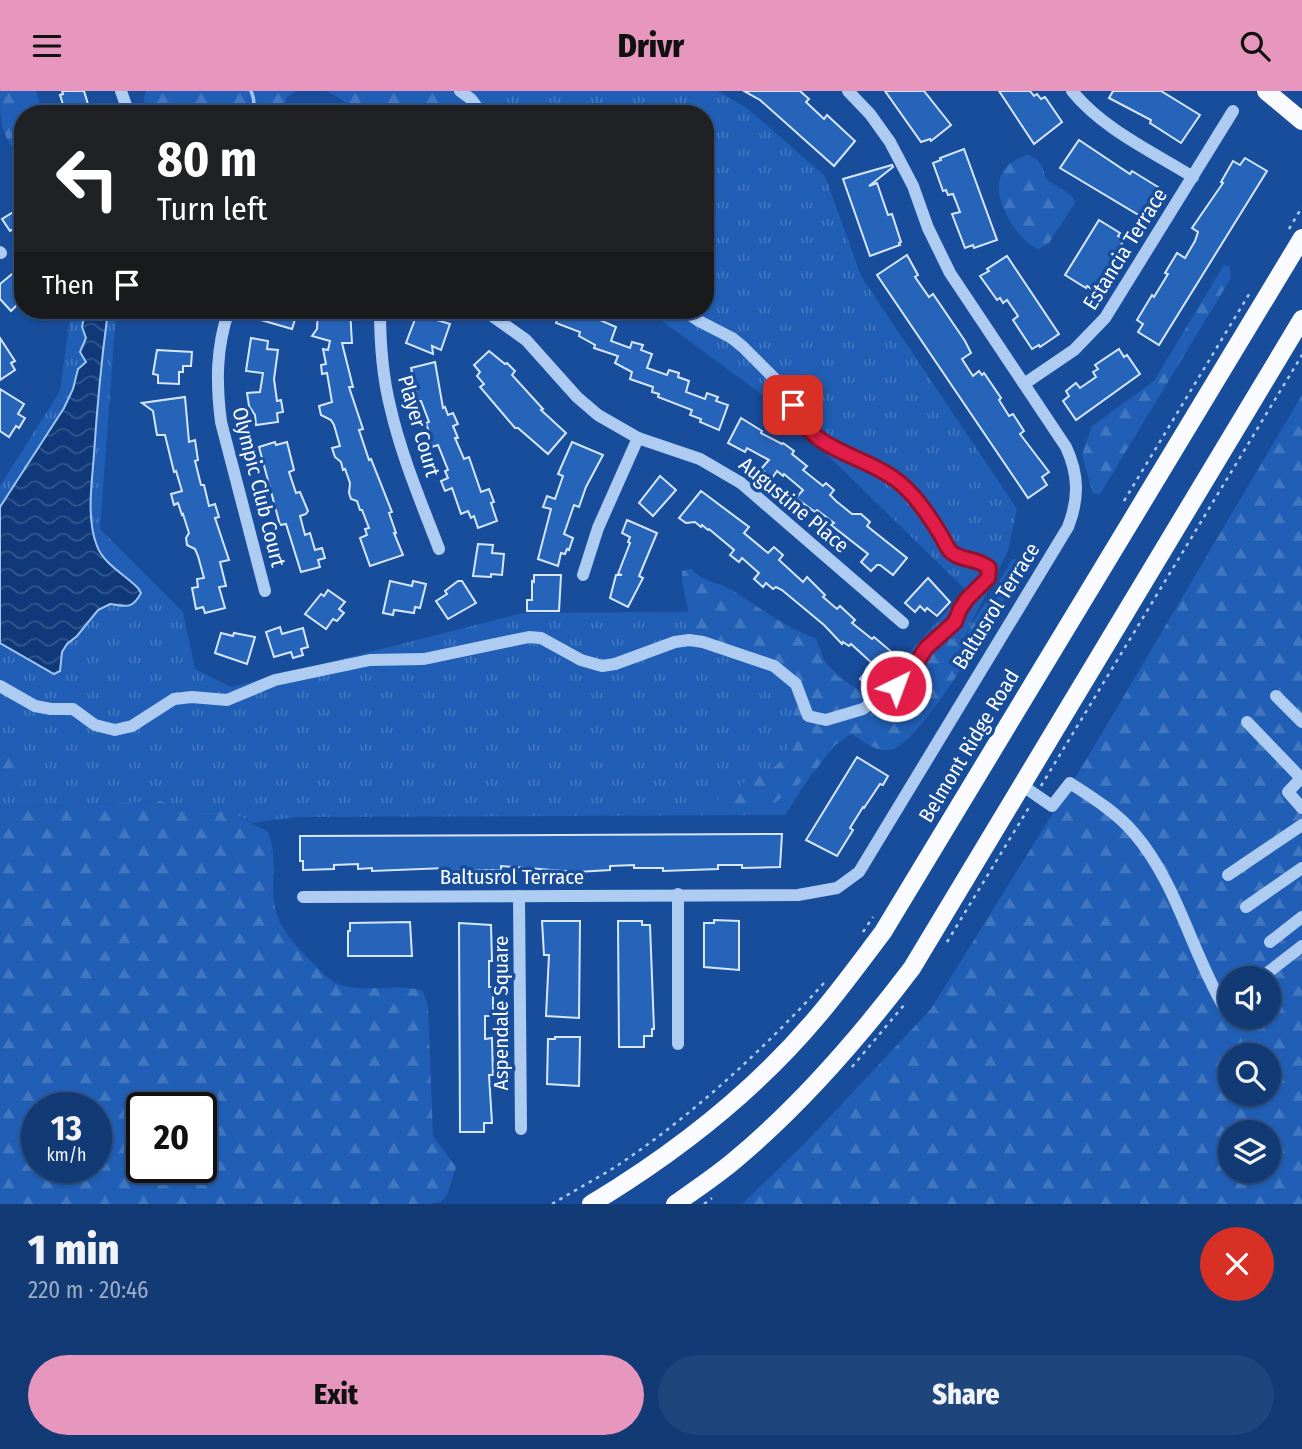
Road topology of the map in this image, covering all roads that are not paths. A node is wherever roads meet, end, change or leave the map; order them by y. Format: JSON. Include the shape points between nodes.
{"nodes":[{"id":1,"x":460,"y":91,"type":"edge"},
{"id":2,"x":848,"y":91,"type":"edge"},
{"id":3,"x":1072,"y":91,"type":"edge"},
{"id":4,"x":1266,"y":91,"type":"edge"},
{"id":5,"x":475,"y":105,"type":"edge"},
{"id":6,"x":1233,"y":111,"type":"dead end"},
{"id":7,"x":1302,"y":121,"type":"edge"},
{"id":8,"x":1193,"y":177,"type":"junction"},
{"id":9,"x":1295,"y":235,"type":"edge"},
{"id":10,"x":227,"y":319,"type":"edge"},
{"id":11,"x":380,"y":319,"type":"edge"},
{"id":12,"x":497,"y":319,"type":"edge"},
{"id":13,"x":696,"y":319,"type":"edge"},
{"id":14,"x":1302,"y":319,"type":"edge"},
{"id":15,"x":1024,"y":384,"type":"junction"},
{"id":16,"x":638,"y":438,"type":"junction"},
{"id":17,"x":439,"y":549,"type":"dead end"},
{"id":18,"x":583,"y":575,"type":"dead end"},
{"id":19,"x":265,"y":591,"type":"dead end"},
{"id":20,"x":904,"y":623,"type":"dead end"},
{"id":21,"x":0,"y":687,"type":"edge"},
{"id":22,"x":1276,"y":696,"type":"dead end"},
{"id":23,"x":1247,"y":722,"type":"dead end"},
{"id":24,"x":1302,"y":722,"type":"edge"},
{"id":25,"x":1301,"y":778,"type":"edge"},
{"id":26,"x":1029,"y":791,"type":"junction"},
{"id":27,"x":1302,"y":808,"type":"edge"},
{"id":28,"x":1302,"y":825,"type":"edge"},
{"id":29,"x":1302,"y":868,"type":"edge"},
{"id":30,"x":1228,"y":874,"type":"dead end"},
{"id":31,"x":678,"y":894,"type":"junction"},
{"id":32,"x":519,"y":896,"type":"junction"},
{"id":33,"x":303,"y":897,"type":"dead end"},
{"id":34,"x":1246,"y":907,"type":"dead end"},
{"id":35,"x":1302,"y":917,"type":"edge"},
{"id":36,"x":1270,"y":942,"type":"dead end"},
{"id":37,"x":1302,"y":946,"type":"edge"},
{"id":38,"x":1276,"y":966,"type":"edge"},
{"id":39,"x":1218,"y":997,"type":"edge"},
{"id":40,"x":678,"y":1044,"type":"dead end"},
{"id":41,"x":521,"y":1129,"type":"dead end"},
{"id":42,"x":591,"y":1204,"type":"edge"},
{"id":43,"x":675,"y":1204,"type":"edge"}],
"edges":[{"from":1,"to":5,"type":"street"},
{"from":2,"to":15,"type":"street","name":"Baltusrol Terrace","via":[[890,142],[950,273]]},
{"from":3,"to":8,"type":"street","via":[[1102,121]]},
{"from":4,"to":7,"type":"main road"},
{"from":6,"to":8,"type":"street","name":"Estancia Terrace"},
{"from":8,"to":15,"type":"street","name":"Estancia Terrace","via":[[1105,318],[1074,350]]},
{"from":9,"to":42,"type":"main road","name":"Belmont Ridge Road","via":[[883,932],[816,1018],[747,1089],[674,1149]]},
{"from":10,"to":19,"type":"street","name":"Olympic Club Court","via":[[219,347],[221,422]]},
{"from":11,"to":17,"type":"street","name":"Player Court","via":[[390,406]]},
{"from":12,"to":16,"type":"street","name":"Augustine Place","via":[[526,340],[598,415]]},
{"from":13,"to":21,"type":"street","via":[[743,347],[783,387],[802,423],[818,439],[902,484],[953,553],[989,568],[988,578],[967,599],[955,622],[926,648],[903,680],[872,705],[826,720],[812,718],[805,712],[796,684],[774,666],[696,640],[662,645],[602,666],[529,636],[424,659],[370,660],[275,680],[228,700],[174,699],[131,726],[115,730],[95,725],[73,709],[35,706]]},
{"from":14,"to":26,"type":"main road"},
{"from":15,"to":31,"type":"street","name":"Baltusrol Terrace","via":[[1072,461],[1074,510],[1068,527],[859,872],[837,888],[798,895]]},
{"from":16,"to":18,"type":"street","via":[[598,528]]},
{"from":16,"to":20,"type":"street","name":"Augustine Place","via":[[700,459],[741,483]]},
{"from":22,"to":24,"type":"street"},
{"from":23,"to":25,"type":"street"},
{"from":25,"to":27,"type":"street","via":[[1288,792]]},
{"from":26,"to":39,"type":"street","via":[[1052,806],[1070,783],[1104,805],[1133,832],[1158,865]]},
{"from":26,"to":43,"type":"main road","via":[[912,968],[868,1025],[763,1135]]},
{"from":28,"to":30,"type":"street"},
{"from":29,"to":34,"type":"street"},
{"from":31,"to":32,"type":"street","name":"Baltusrol Terrace"},
{"from":31,"to":40,"type":"street"},
{"from":32,"to":33,"type":"street","name":"Baltusrol Terrace"},
{"from":32,"to":41,"type":"street","name":"Aspendale Square"},
{"from":35,"to":36,"type":"street"},
{"from":37,"to":38,"type":"street"}]}
